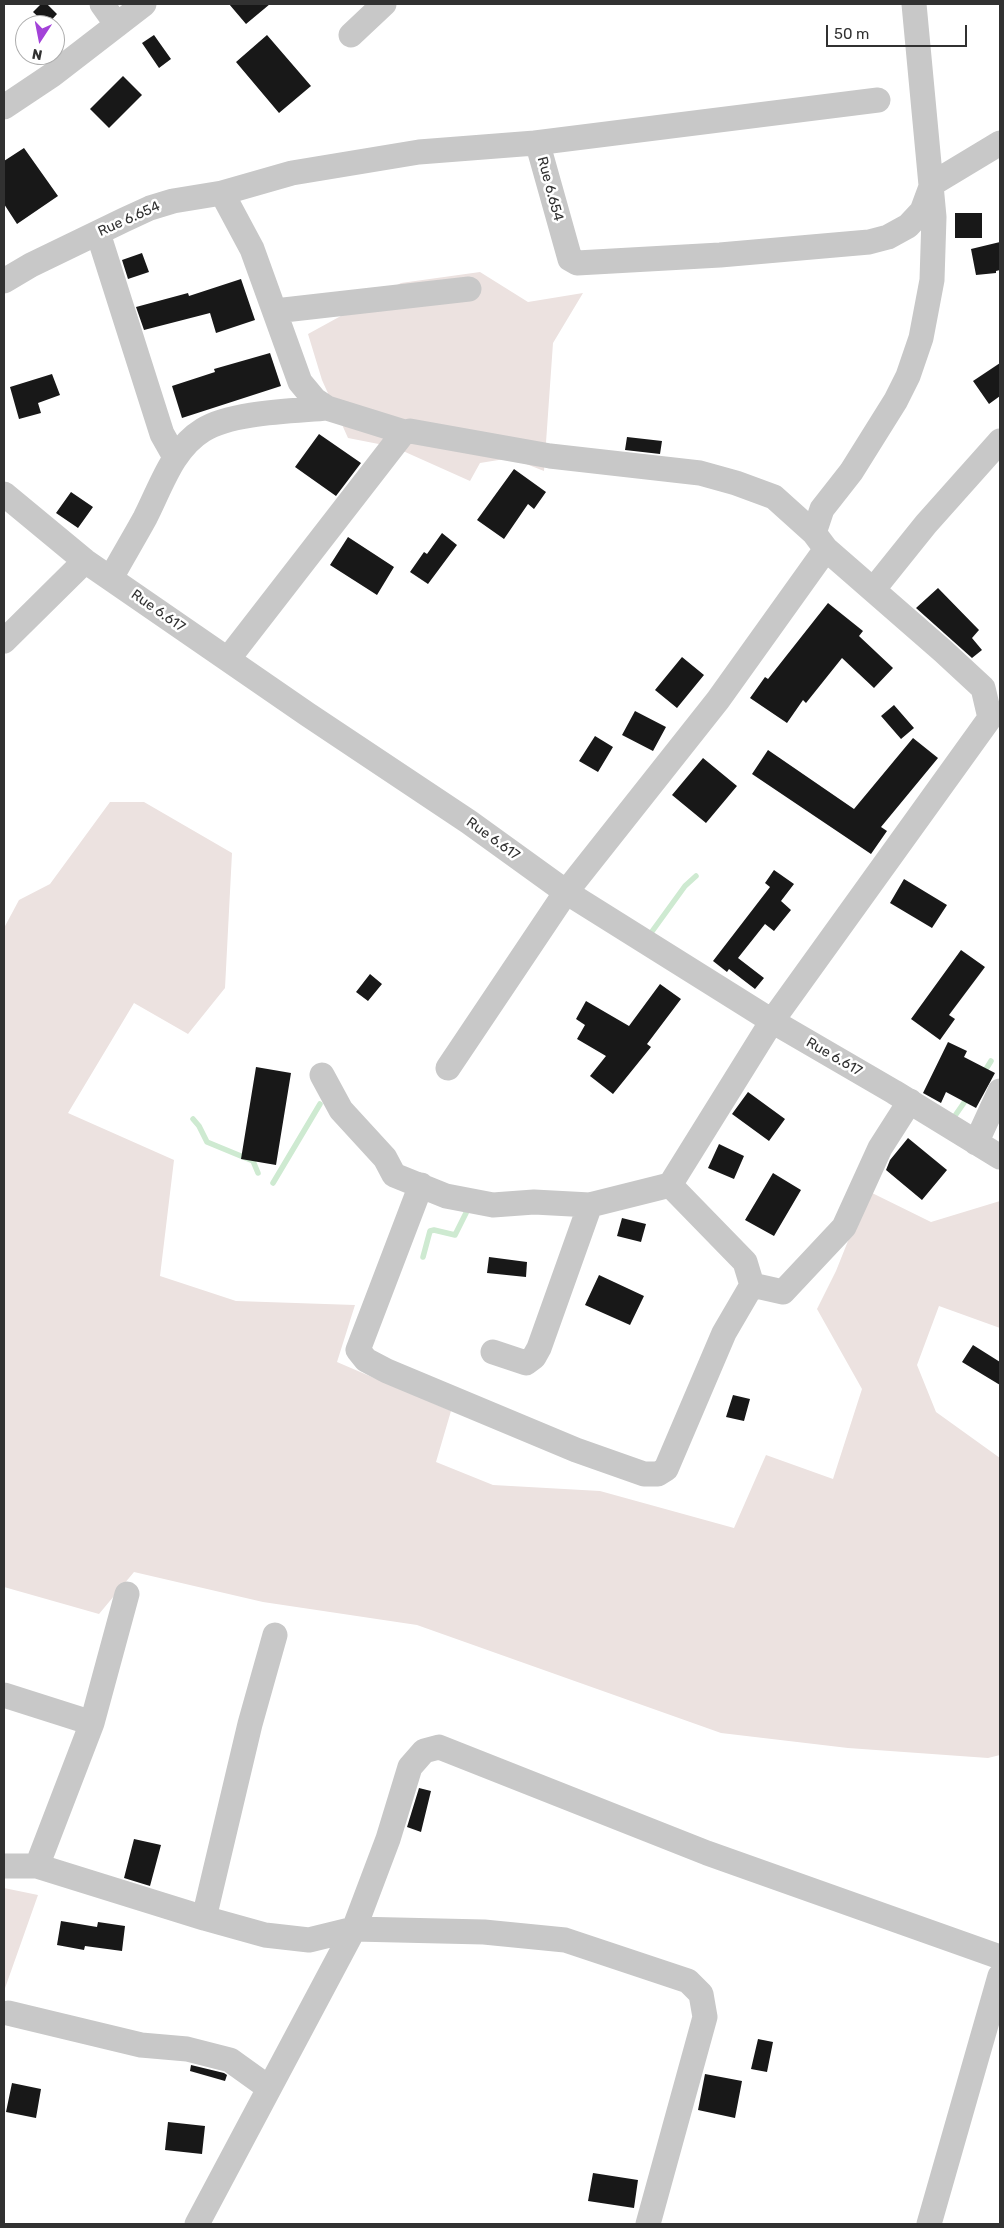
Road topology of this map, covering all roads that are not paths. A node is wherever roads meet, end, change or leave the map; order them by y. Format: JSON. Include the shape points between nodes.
{"nodes":[{"id":1,"x":102,"y":4,"type":"edge"},
{"id":2,"x":144,"y":4,"type":"edge"},
{"id":3,"x":384,"y":4,"type":"edge"},
{"id":4,"x":914,"y":4,"type":"edge"},
{"id":5,"x":117,"y":25,"type":"junction"},
{"id":6,"x":351,"y":35,"type":"dead end"},
{"id":7,"x":878,"y":100,"type":"dead end"},
{"id":8,"x":4,"y":107,"type":"edge"},
{"id":9,"x":535,"y":143,"type":"junction"},
{"id":10,"x":1000,"y":143,"type":"edge"},
{"id":11,"x":932,"y":184,"type":"junction"},
{"id":12,"x":222,"y":193,"type":"junction"},
{"id":13,"x":98,"y":233,"type":"junction"},
{"id":14,"x":4,"y":281,"type":"edge"},
{"id":15,"x":469,"y":289,"type":"dead end"},
{"id":16,"x":275,"y":312,"type":"junction"},
{"id":17,"x":327,"y":408,"type":"junction"},
{"id":18,"x":404,"y":432,"type":"junction"},
{"id":19,"x":1000,"y":441,"type":"edge"},
{"id":20,"x":176,"y":457,"type":"junction"},
{"id":21,"x":4,"y":494,"type":"edge"},
{"id":22,"x":820,"y":541,"type":"junction"},
{"id":23,"x":85,"y":561,"type":"junction"},
{"id":24,"x":111,"y":578,"type":"junction"},
{"id":25,"x":873,"y":590,"type":"junction"},
{"id":26,"x":4,"y":641,"type":"edge"},
{"id":27,"x":228,"y":659,"type":"junction"},
{"id":28,"x":997,"y":712,"type":"edge"},
{"id":29,"x":566,"y":892,"type":"junction"},
{"id":30,"x":772,"y":1021,"type":"junction"},
{"id":31,"x":448,"y":1068,"type":"dead end"},
{"id":32,"x":322,"y":1076,"type":"dead end"},
{"id":33,"x":1000,"y":1091,"type":"edge"},
{"id":34,"x":910,"y":1102,"type":"junction"},
{"id":35,"x":976,"y":1143,"type":"junction"},
{"id":36,"x":1000,"y":1157,"type":"edge"},
{"id":37,"x":421,"y":1185,"type":"junction"},
{"id":38,"x":670,"y":1185,"type":"junction"},
{"id":39,"x":590,"y":1205,"type":"junction"},
{"id":40,"x":752,"y":1285,"type":"junction"},
{"id":41,"x":492,"y":1352,"type":"dead end"},
{"id":42,"x":127,"y":1594,"type":"dead end"},
{"id":43,"x":275,"y":1636,"type":"dead end"},
{"id":44,"x":4,"y":1695,"type":"edge"},
{"id":45,"x":92,"y":1723,"type":"junction"},
{"id":46,"x":4,"y":1866,"type":"edge"},
{"id":47,"x":37,"y":1866,"type":"junction"},
{"id":48,"x":204,"y":1918,"type":"junction"},
{"id":49,"x":354,"y":1929,"type":"junction"},
{"id":50,"x":1000,"y":1957,"type":"edge"},
{"id":51,"x":1000,"y":1976,"type":"edge"},
{"id":52,"x":8,"y":2013,"type":"dead end"},
{"id":53,"x":270,"y":2088,"type":"junction"},
{"id":54,"x":197,"y":2224,"type":"edge"},
{"id":55,"x":648,"y":2224,"type":"edge"},
{"id":56,"x":929,"y":2224,"type":"edge"}],
"edges":[{"from":1,"to":5,"type":"street"},
{"from":2,"to":5,"type":"street"},
{"from":3,"to":6,"type":"street"},
{"from":4,"to":11,"type":"street"},
{"from":5,"to":8,"type":"street"},
{"from":7,"to":9,"type":"street"},
{"from":9,"to":11,"type":"street","name":"Rue 6.654","via":[[570,259],[577,263],[869,242],[888,237],[908,226],[922,211]]},
{"from":9,"to":12,"type":"street","name":"Rue 6.654","via":[[419,152],[292,173]]},
{"from":10,"to":11,"type":"street"},
{"from":11,"to":22,"type":"street","via":[[932,280],[921,338],[896,400],[851,472],[822,509]]},
{"from":12,"to":13,"type":"street","name":"Rue 6.654","via":[[150,208]]},
{"from":12,"to":16,"type":"street","via":[[252,249]]},
{"from":13,"to":14,"type":"street","name":"Rue 6.654"},
{"from":13,"to":20,"type":"street","via":[[162,434]]},
{"from":15,"to":16,"type":"street"},
{"from":16,"to":17,"type":"street","via":[[300,382],[315,400]]},
{"from":17,"to":18,"type":"street"},
{"from":17,"to":20,"type":"street","via":[[224,422],[204,429],[186,443]]},
{"from":18,"to":22,"type":"street","via":[[550,456],[700,474],[736,483],[774,497]]},
{"from":18,"to":27,"type":"street"},
{"from":19,"to":25,"type":"street"},
{"from":20,"to":24,"type":"street"},
{"from":21,"to":23,"type":"street","name":"Rue 6.617"},
{"from":22,"to":25,"type":"street"},
{"from":22,"to":29,"type":"street","via":[[718,700]]},
{"from":23,"to":24,"type":"street","name":"Rue 6.617"},
{"from":23,"to":26,"type":"street"},
{"from":24,"to":27,"type":"street","name":"Rue 6.617"},
{"from":25,"to":28,"type":"street","via":[[982,688]]},
{"from":27,"to":29,"type":"street","name":"Rue 6.617","via":[[469,822]]},
{"from":28,"to":30,"type":"street"},
{"from":29,"to":30,"type":"street","name":"Rue 6.617"},
{"from":29,"to":31,"type":"street"},
{"from":30,"to":34,"type":"street","name":"Rue 6.617"},
{"from":30,"to":38,"type":"street"},
{"from":32,"to":37,"type":"street","via":[[341,1110],[384,1158],[394,1175]]},
{"from":33,"to":35,"type":"street"},
{"from":34,"to":35,"type":"street","name":"Rue 6.617"},
{"from":34,"to":40,"type":"street","via":[[880,1148],[844,1227],[783,1292]]},
{"from":35,"to":36,"type":"street","name":"Rue 6.617"},
{"from":37,"to":39,"type":"street","via":[[446,1196],[493,1205],[534,1202]]},
{"from":37,"to":40,"type":"street","via":[[358,1350],[366,1360],[387,1370],[576,1450],[644,1474],[658,1474],[666,1469],[724,1333]]},
{"from":38,"to":39,"type":"street"},
{"from":38,"to":40,"type":"street","via":[[745,1262]]},
{"from":39,"to":41,"type":"street","via":[[534,1357],[526,1363]]},
{"from":42,"to":45,"type":"street"},
{"from":43,"to":48,"type":"street","via":[[250,1724]]},
{"from":44,"to":45,"type":"street"},
{"from":45,"to":47,"type":"street"},
{"from":46,"to":47,"type":"street"},
{"from":47,"to":48,"type":"street"},
{"from":48,"to":49,"type":"street","via":[[265,1935],[309,1940]]},
{"from":49,"to":50,"type":"street","via":[[388,1839],[410,1767],[424,1751],[439,1747],[708,1853]]},
{"from":49,"to":53,"type":"street"},
{"from":49,"to":55,"type":"street","via":[[484,1932],[565,1940],[688,1980],[701,1994],[705,2017]]},
{"from":51,"to":56,"type":"street"},
{"from":52,"to":53,"type":"street","via":[[141,2045],[187,2048],[230,2060]]},
{"from":53,"to":54,"type":"street"}]}
